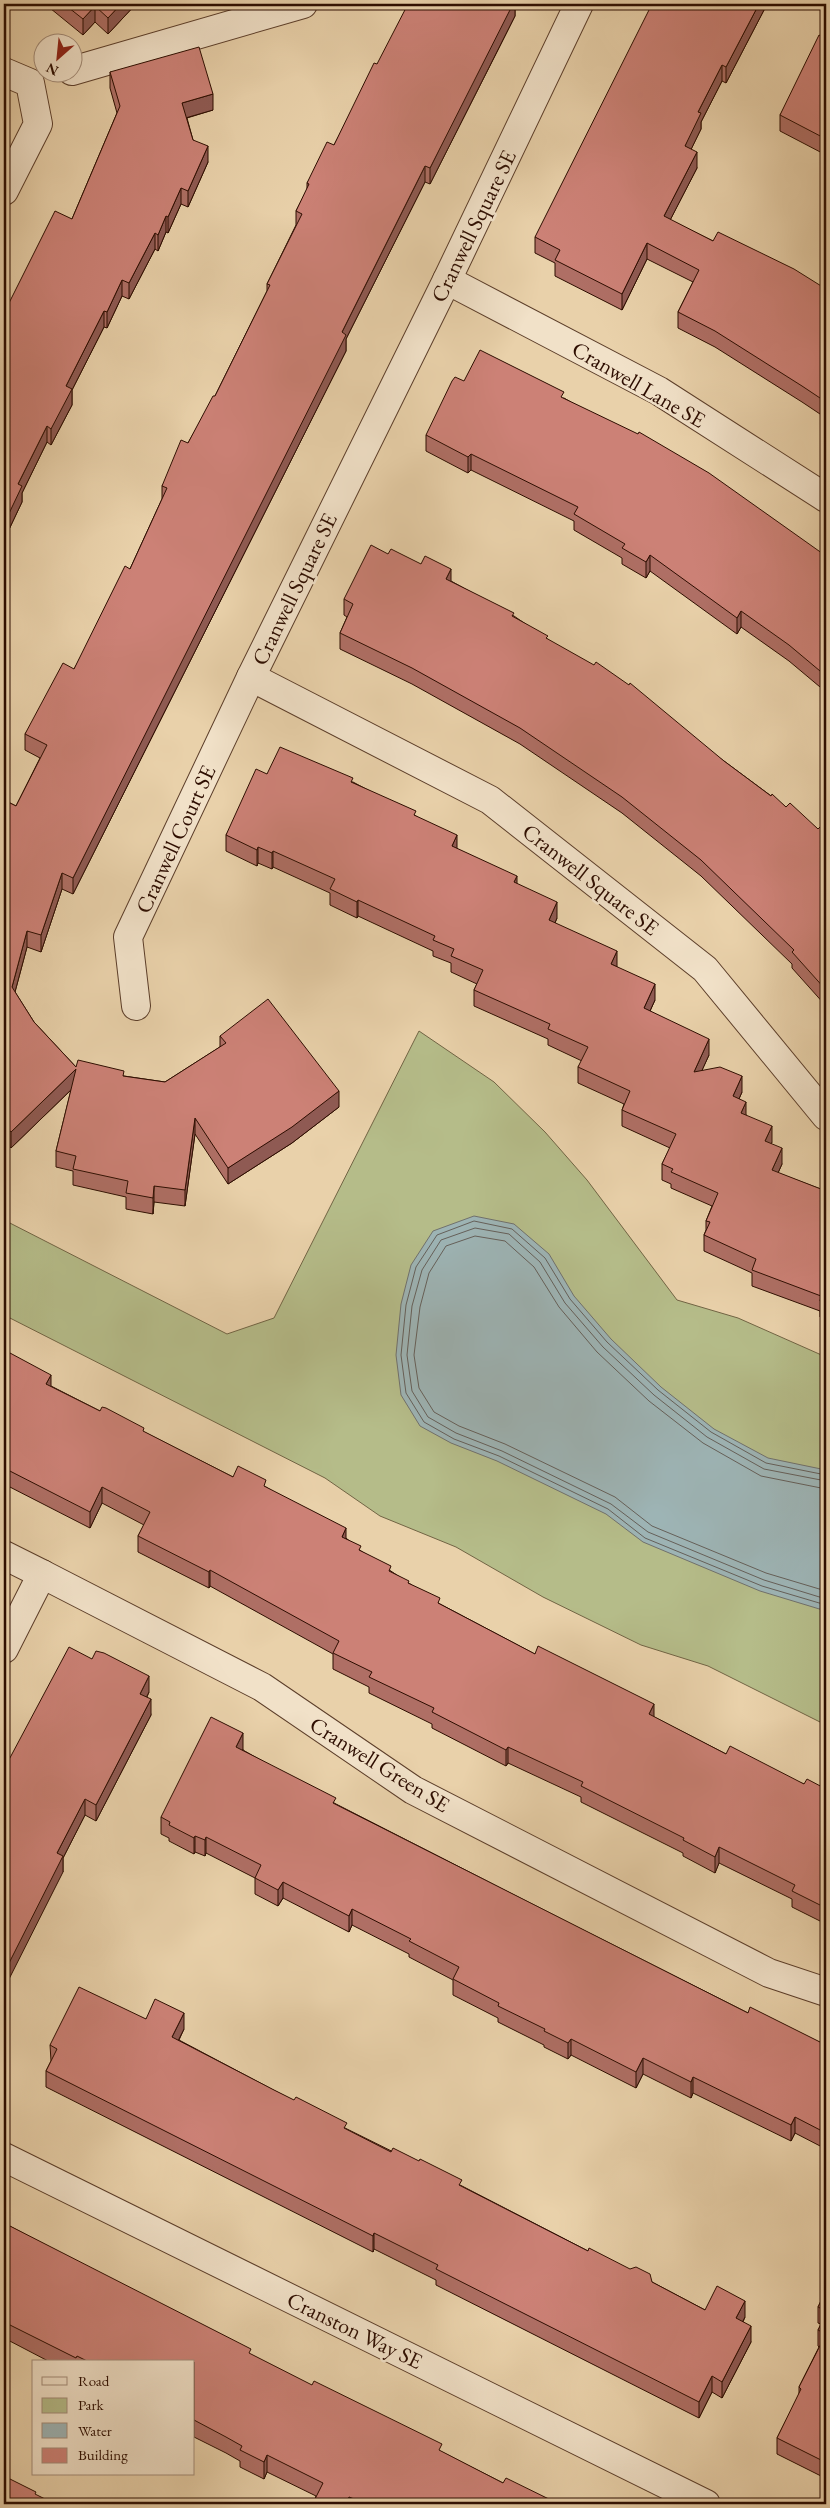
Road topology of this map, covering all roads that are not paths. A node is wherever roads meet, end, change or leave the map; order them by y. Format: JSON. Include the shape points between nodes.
{"nodes":[{"id":1,"x":303,"y":4,"type":"edge"},
{"id":2,"x":579,"y":4,"type":"edge"},
{"id":3,"x":82,"y":68,"type":"edge"},
{"id":4,"x":4,"y":72,"type":"edge"},
{"id":5,"x":33,"y":82,"type":"edge"},
{"id":6,"x":30,"y":83,"type":"junction"},
{"id":7,"x":4,"y":191,"type":"edge"},
{"id":8,"x":447,"y":280,"type":"junction"},
{"id":9,"x":826,"y":498,"type":"edge"},
{"id":10,"x":251,"y":677,"type":"junction"},
{"id":11,"x":136,"y":1006,"type":"dead end"},
{"id":12,"x":826,"y":1116,"type":"edge"},
{"id":13,"x":4,"y":1555,"type":"edge"},
{"id":14,"x":42,"y":1574,"type":"junction"},
{"id":15,"x":4,"y":1649,"type":"edge"},
{"id":16,"x":826,"y":1992,"type":"edge"},
{"id":17,"x":4,"y":2157,"type":"edge"},
{"id":18,"x":706,"y":2504,"type":"edge"}],
"edges":[{"from":1,"to":3,"type":"street"},
{"from":2,"to":8,"type":"street","name":"Cranwell Square SE"},
{"from":4,"to":6,"type":"street"},
{"from":5,"to":6,"type":"street"},
{"from":6,"to":7,"type":"street","via":[[38,124]]},
{"from":8,"to":9,"type":"street","name":"Cranwell Lane SE","via":[[659,391]]},
{"from":8,"to":10,"type":"street","name":"Cranwell Square SE"},
{"from":10,"to":11,"type":"street","name":"Cranwell Court SE","via":[[128,937]]},
{"from":10,"to":12,"type":"street","name":"Cranwell Square SE","via":[[490,800],[705,969]]},
{"from":13,"to":14,"type":"street","name":"Cranwell Green SE"},
{"from":14,"to":15,"type":"street"},
{"from":14,"to":16,"type":"street","name":"Cranwell Green SE","via":[[262,1687],[413,1790],[769,1973]]},
{"from":17,"to":18,"type":"street","name":"Cranston Way SE"}]}
